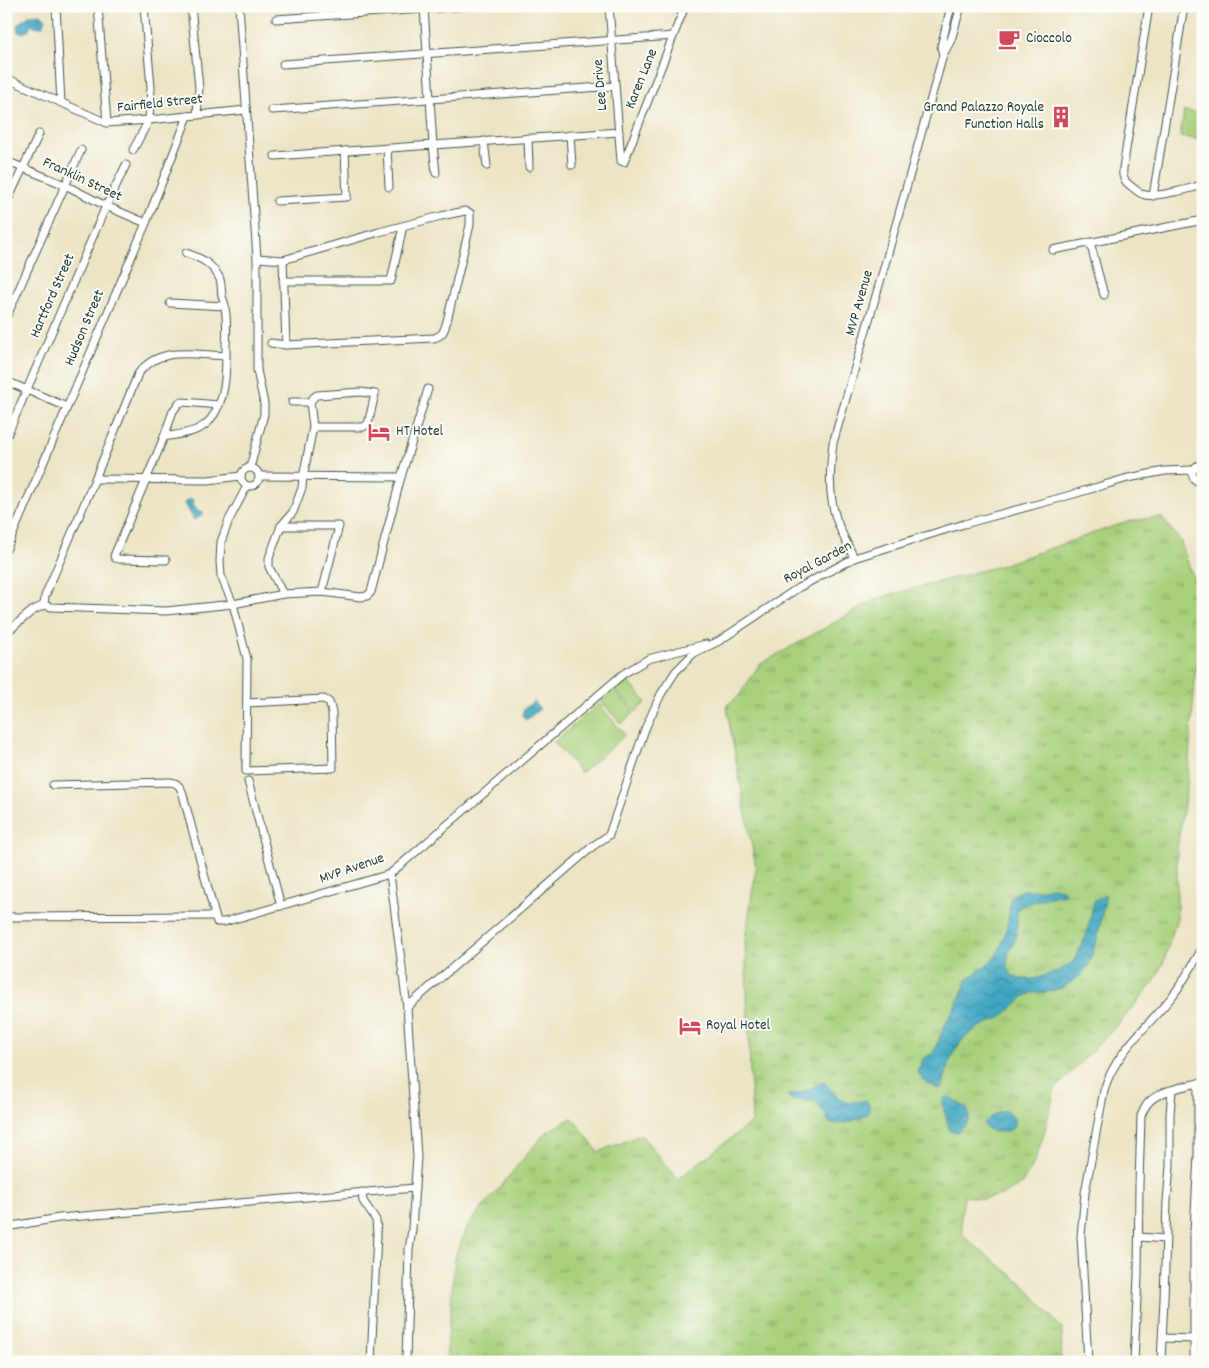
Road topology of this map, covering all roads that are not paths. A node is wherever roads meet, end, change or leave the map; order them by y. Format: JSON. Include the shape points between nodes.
{"nodes":[{"id":1,"x":56,"y":6,"type":"edge"},
{"id":2,"x":98,"y":6,"type":"edge"},
{"id":3,"x":144,"y":6,"type":"edge"},
{"id":4,"x":191,"y":6,"type":"edge"},
{"id":5,"x":238,"y":6,"type":"edge"},
{"id":6,"x":468,"y":6,"type":"edge"},
{"id":7,"x":609,"y":6,"type":"edge"},
{"id":8,"x":685,"y":6,"type":"edge"},
{"id":9,"x":951,"y":6,"type":"edge"},
{"id":10,"x":961,"y":6,"type":"edge"},
{"id":11,"x":1149,"y":6,"type":"edge"},
{"id":12,"x":1184,"y":6,"type":"edge"},
{"id":13,"x":424,"y":8,"type":"edge"},
{"id":14,"x":276,"y":19,"type":"dead end"},
{"id":15,"x":673,"y":36,"type":"junction"},
{"id":16,"x":611,"y":40,"type":"junction"},
{"id":17,"x":426,"y":54,"type":"junction"},
{"id":18,"x":943,"y":55,"type":"junction"},
{"id":19,"x":283,"y":64,"type":"dead end"},
{"id":20,"x":6,"y":78,"type":"edge"},
{"id":21,"x":615,"y":86,"type":"junction"},
{"id":22,"x":430,"y":99,"type":"junction"},
{"id":23,"x":61,"y":103,"type":"junction"},
{"id":24,"x":246,"y":110,"type":"junction"},
{"id":25,"x":272,"y":110,"type":"dead end"},
{"id":26,"x":197,"y":115,"type":"junction"},
{"id":27,"x":188,"y":116,"type":"junction"},
{"id":28,"x":149,"y":120,"type":"junction"},
{"id":29,"x":107,"y":123,"type":"junction"},
{"id":30,"x":619,"y":132,"type":"junction"},
{"id":31,"x":39,"y":134,"type":"dead end"},
{"id":32,"x":570,"y":135,"type":"junction"},
{"id":33,"x":528,"y":138,"type":"junction"},
{"id":34,"x":484,"y":141,"type":"junction"},
{"id":35,"x":433,"y":145,"type":"junction"},
{"id":36,"x":387,"y":148,"type":"junction"},
{"id":37,"x":81,"y":150,"type":"dead end"},
{"id":38,"x":133,"y":150,"type":"dead end"},
{"id":39,"x":345,"y":151,"type":"junction"},
{"id":40,"x":275,"y":156,"type":"dead end"},
{"id":41,"x":6,"y":161,"type":"edge"},
{"id":42,"x":622,"y":161,"type":"joint"},
{"id":43,"x":126,"y":165,"type":"dead end"},
{"id":44,"x":572,"y":165,"type":"dead end"},
{"id":45,"x":487,"y":166,"type":"dead end"},
{"id":46,"x":529,"y":167,"type":"dead end"},
{"id":47,"x":22,"y":168,"type":"junction"},
{"id":48,"x":436,"y":173,"type":"dead end"},
{"id":49,"x":1203,"y":184,"type":"edge"},
{"id":50,"x":65,"y":185,"type":"junction"},
{"id":51,"x":389,"y":187,"type":"dead end"},
{"id":52,"x":1153,"y":196,"type":"junction"},
{"id":53,"x":277,"y":201,"type":"dead end"},
{"id":54,"x":6,"y":204,"type":"edge"},
{"id":55,"x":106,"y":206,"type":"junction"},
{"id":56,"x":1203,"y":220,"type":"edge"},
{"id":57,"x":146,"y":223,"type":"junction"},
{"id":58,"x":403,"y":226,"type":"junction"},
{"id":59,"x":1090,"y":242,"type":"junction"},
{"id":60,"x":1053,"y":250,"type":"dead end"},
{"id":61,"x":186,"y":253,"type":"dead end"},
{"id":62,"x":257,"y":258,"type":"junction"},
{"id":63,"x":283,"y":260,"type":"junction"},
{"id":64,"x":283,"y":281,"type":"junction"},
{"id":65,"x":1104,"y":296,"type":"dead end"},
{"id":66,"x":170,"y":303,"type":"dead end"},
{"id":67,"x":225,"y":306,"type":"junction"},
{"id":68,"x":6,"y":318,"type":"edge"},
{"id":69,"x":271,"y":343,"type":"dead end"},
{"id":70,"x":286,"y":345,"type":"junction"},
{"id":71,"x":226,"y":356,"type":"junction"},
{"id":72,"x":6,"y":381,"type":"edge"},
{"id":73,"x":428,"y":389,"type":"dead end"},
{"id":74,"x":26,"y":390,"type":"junction"},
{"id":75,"x":292,"y":402,"type":"dead end"},
{"id":76,"x":310,"y":402,"type":"junction"},
{"id":77,"x":219,"y":405,"type":"junction"},
{"id":78,"x":67,"y":407,"type":"junction"},
{"id":79,"x":313,"y":427,"type":"junction"},
{"id":80,"x":164,"y":437,"type":"junction"},
{"id":81,"x":6,"y":438,"type":"edge"},
{"id":82,"x":1203,"y":465,"type":"edge"},
{"id":83,"x":250,"y":468,"type":"junction"},
{"id":84,"x":1193,"y":470,"type":"junction"},
{"id":85,"x":241,"y":476,"type":"junction"},
{"id":86,"x":260,"y":476,"type":"junction"},
{"id":87,"x":303,"y":477,"type":"junction"},
{"id":88,"x":401,"y":477,"type":"junction"},
{"id":89,"x":95,"y":479,"type":"junction"},
{"id":90,"x":146,"y":479,"type":"junction"},
{"id":91,"x":1203,"y":482,"type":"edge"},
{"id":92,"x":248,"y":486,"type":"junction"},
{"id":93,"x":281,"y":526,"type":"junction"},
{"id":94,"x":6,"y":550,"type":"edge"},
{"id":95,"x":854,"y":558,"type":"junction"},
{"id":96,"x":166,"y":560,"type":"dead end"},
{"id":97,"x":322,"y":592,"type":"junction"},
{"id":98,"x":283,"y":594,"type":"junction"},
{"id":99,"x":233,"y":604,"type":"junction"},
{"id":100,"x":44,"y":605,"type":"junction"},
{"id":101,"x":6,"y":633,"type":"edge"},
{"id":102,"x":719,"y":641,"type":"junction"},
{"id":103,"x":247,"y":703,"type":"junction"},
{"id":104,"x":248,"y":781,"type":"dead end"},
{"id":105,"x":53,"y":785,"type":"dead end"},
{"id":106,"x":390,"y":874,"type":"junction"},
{"id":107,"x":280,"y":906,"type":"junction"},
{"id":108,"x":215,"y":916,"type":"junction"},
{"id":109,"x":6,"y":917,"type":"edge"},
{"id":110,"x":1203,"y":947,"type":"edge"},
{"id":111,"x":407,"y":1007,"type":"junction"},
{"id":112,"x":1200,"y":1083,"type":"edge"},
{"id":113,"x":1172,"y":1090,"type":"junction"},
{"id":114,"x":415,"y":1188,"type":"junction"},
{"id":115,"x":362,"y":1192,"type":"junction"},
{"id":116,"x":6,"y":1226,"type":"edge"},
{"id":117,"x":1194,"y":1232,"type":"junction"},
{"id":118,"x":1203,"y":1233,"type":"edge"},
{"id":119,"x":1139,"y":1237,"type":"junction"},
{"id":120,"x":1165,"y":1239,"type":"junction"},
{"id":121,"x":1163,"y":1338,"type":"junction"},
{"id":122,"x":1195,"y":1339,"type":"junction"},
{"id":123,"x":371,"y":1362,"type":"edge"},
{"id":124,"x":406,"y":1362,"type":"edge"},
{"id":125,"x":1088,"y":1362,"type":"edge"},
{"id":126,"x":1134,"y":1362,"type":"edge"},
{"id":127,"x":1161,"y":1362,"type":"edge"},
{"id":128,"x":1194,"y":1362,"type":"edge"}],
"edges":[{"from":1,"to":23,"type":"street"},
{"from":2,"to":29,"type":"street"},
{"from":3,"to":28,"type":"street","via":[[151,87]]},
{"from":4,"to":26,"type":"street","via":[[199,88]]},
{"from":5,"to":24,"type":"street"},
{"from":6,"to":13,"type":"street"},
{"from":7,"to":16,"type":"street","name":"Lee Drive"},
{"from":8,"to":15,"type":"street","name":"Karen Lane"},
{"from":9,"to":18,"type":"street","name":"MVP Avenue","via":[[941,47]]},
{"from":10,"to":18,"type":"street","name":"MVP Avenue"},
{"from":11,"to":52,"type":"street","via":[[1122,173],[1124,180],[1133,188]]},
{"from":12,"to":52,"type":"street"},
{"from":13,"to":14,"type":"street"},
{"from":13,"to":17,"type":"street"},
{"from":15,"to":16,"type":"street"},
{"from":15,"to":42,"type":"street","name":"Karen Lane"},
{"from":16,"to":17,"type":"street"},
{"from":16,"to":21,"type":"street","name":"Lee Drive"},
{"from":17,"to":19,"type":"street"},
{"from":17,"to":22,"type":"street"},
{"from":18,"to":95,"type":"street","name":"MVP Avenue","via":[[833,443],[831,491],[836,518]]},
{"from":20,"to":23,"type":"street","name":"Fairfield Street"},
{"from":21,"to":22,"type":"street"},
{"from":21,"to":30,"type":"street","name":"Lee Drive"},
{"from":22,"to":25,"type":"street"},
{"from":22,"to":35,"type":"street"},
{"from":23,"to":29,"type":"street","name":"Fairfield Street"},
{"from":24,"to":26,"type":"street","name":"Fairfield Street"},
{"from":24,"to":62,"type":"street"},
{"from":26,"to":27,"type":"street","name":"Fairfield Street"},
{"from":27,"to":28,"type":"street","name":"Fairfield Street"},
{"from":27,"to":57,"type":"street","name":"Hudson Street"},
{"from":28,"to":29,"type":"street","name":"Fairfield Street"},
{"from":28,"to":38,"type":"street"},
{"from":30,"to":32,"type":"street"},
{"from":30,"to":42,"type":"street","name":"Lee Drive"},
{"from":31,"to":47,"type":"street"},
{"from":32,"to":33,"type":"street"},
{"from":32,"to":44,"type":"street"},
{"from":33,"to":34,"type":"street"},
{"from":33,"to":46,"type":"street"},
{"from":34,"to":35,"type":"street"},
{"from":34,"to":45,"type":"street"},
{"from":35,"to":36,"type":"street"},
{"from":35,"to":48,"type":"street"},
{"from":36,"to":39,"type":"street"},
{"from":36,"to":51,"type":"street"},
{"from":37,"to":50,"type":"street"},
{"from":39,"to":40,"type":"street"},
{"from":39,"to":53,"type":"street","via":[[347,197]]},
{"from":41,"to":47,"type":"street","name":"Franklin Street"},
{"from":43,"to":55,"type":"street","name":"Hartford Street"},
{"from":47,"to":50,"type":"street","name":"Franklin Street"},
{"from":47,"to":54,"type":"street"},
{"from":49,"to":52,"type":"street"},
{"from":50,"to":55,"type":"street","name":"Franklin Street"},
{"from":50,"to":68,"type":"street"},
{"from":55,"to":57,"type":"street","name":"Franklin Street"},
{"from":55,"to":74,"type":"street","name":"Hartford Street"},
{"from":56,"to":59,"type":"street"},
{"from":57,"to":78,"type":"street","name":"Hudson Street"},
{"from":58,"to":63,"type":"street"},
{"from":58,"to":64,"type":"street","via":[[391,281]]},
{"from":58,"to":70,"type":"street","via":[[470,213],[470,225],[442,334],[434,338]]},
{"from":59,"to":60,"type":"street"},
{"from":59,"to":65,"type":"street"},
{"from":61,"to":67,"type":"street","via":[[200,257],[213,269],[221,281]]},
{"from":62,"to":63,"type":"street"},
{"from":62,"to":83,"type":"street","via":[[257,370],[264,414]]},
{"from":63,"to":64,"type":"street"},
{"from":64,"to":70,"type":"street"},
{"from":66,"to":67,"type":"street"},
{"from":67,"to":71,"type":"street"},
{"from":69,"to":70,"type":"street"},
{"from":71,"to":77,"type":"street","via":[[225,381]]},
{"from":71,"to":89,"type":"street","via":[[170,354],[146,364],[138,374]]},
{"from":72,"to":74,"type":"street"},
{"from":73,"to":88,"type":"street"},
{"from":74,"to":78,"type":"street"},
{"from":74,"to":81,"type":"street","name":"Hartford Street"},
{"from":75,"to":76,"type":"street"},
{"from":76,"to":79,"type":"street"},
{"from":76,"to":79,"type":"street","via":[[317,395],[375,392],[368,424],[363,427]]},
{"from":77,"to":80,"type":"street","via":[[205,425]]},
{"from":77,"to":80,"type":"street","via":[[179,403]]},
{"from":78,"to":94,"type":"street","name":"Hudson Street"},
{"from":79,"to":87,"type":"street"},
{"from":80,"to":90,"type":"street"},
{"from":82,"to":84,"type":"street"},
{"from":83,"to":85,"type":"street"},
{"from":83,"to":86,"type":"street"},
{"from":84,"to":91,"type":"street","via":[[1194,479]]},
{"from":84,"to":95,"type":"street","name":"Royal Garden","via":[[1128,478]]},
{"from":85,"to":90,"type":"street","via":[[208,480]]},
{"from":85,"to":92,"type":"street"},
{"from":86,"to":87,"type":"street"},
{"from":86,"to":92,"type":"street","via":[[254,486]]},
{"from":87,"to":88,"type":"street"},
{"from":87,"to":93,"type":"street","via":[[293,512]]},
{"from":88,"to":97,"type":"street","via":[[371,592],[362,597]]},
{"from":89,"to":90,"type":"street"},
{"from":89,"to":100,"type":"street","via":[[48,588]]},
{"from":90,"to":96,"type":"street","via":[[114,556],[119,559]]},
{"from":92,"to":99,"type":"street","via":[[221,542],[221,576]]},
{"from":93,"to":97,"type":"street","via":[[339,526]]},
{"from":93,"to":98,"type":"street","via":[[270,553],[269,567]]},
{"from":95,"to":102,"type":"street","name":"Royal Garden","via":[[798,588]]},
{"from":97,"to":98,"type":"street"},
{"from":98,"to":99,"type":"street"},
{"from":99,"to":100,"type":"street","via":[[166,611]]},
{"from":99,"to":103,"type":"street","via":[[247,660]]},
{"from":100,"to":101,"type":"street"},
{"from":102,"to":106,"type":"street","name":"MVP Avenue","via":[[648,658],[623,674]]},
{"from":102,"to":111,"type":"street","name":"Royal Garden","via":[[694,653],[676,671],[661,694],[645,729],[609,835]]},
{"from":103,"to":103,"type":"street","via":[[324,699],[329,702],[333,768],[246,771]]},
{"from":104,"to":107,"type":"street"},
{"from":105,"to":108,"type":"street","via":[[176,783],[182,791]]},
{"from":106,"to":107,"type":"street","name":"MVP Avenue"},
{"from":106,"to":111,"type":"street"},
{"from":107,"to":108,"type":"street","name":"MVP Avenue","via":[[220,923]]},
{"from":108,"to":109,"type":"street"},
{"from":110,"to":125,"type":"street","via":[[1176,992],[1124,1052],[1104,1090],[1085,1193],[1081,1236]]},
{"from":111,"to":114,"type":"street","via":[[417,1157]]},
{"from":112,"to":113,"type":"street"},
{"from":112,"to":117,"type":"street"},
{"from":113,"to":119,"type":"street","via":[[1150,1100],[1141,1116]]},
{"from":113,"to":120,"type":"street"},
{"from":114,"to":115,"type":"street"},
{"from":114,"to":124,"type":"street","via":[[409,1250]]},
{"from":115,"to":116,"type":"street","via":[[60,1218]]},
{"from":115,"to":123,"type":"street","via":[[363,1201],[376,1220],[377,1234]]},
{"from":117,"to":118,"type":"street"},
{"from":117,"to":122,"type":"street"},
{"from":119,"to":120,"type":"street"},
{"from":119,"to":126,"type":"street"},
{"from":120,"to":121,"type":"street"},
{"from":121,"to":122,"type":"street"},
{"from":121,"to":127,"type":"street"},
{"from":122,"to":128,"type":"street"}]}
